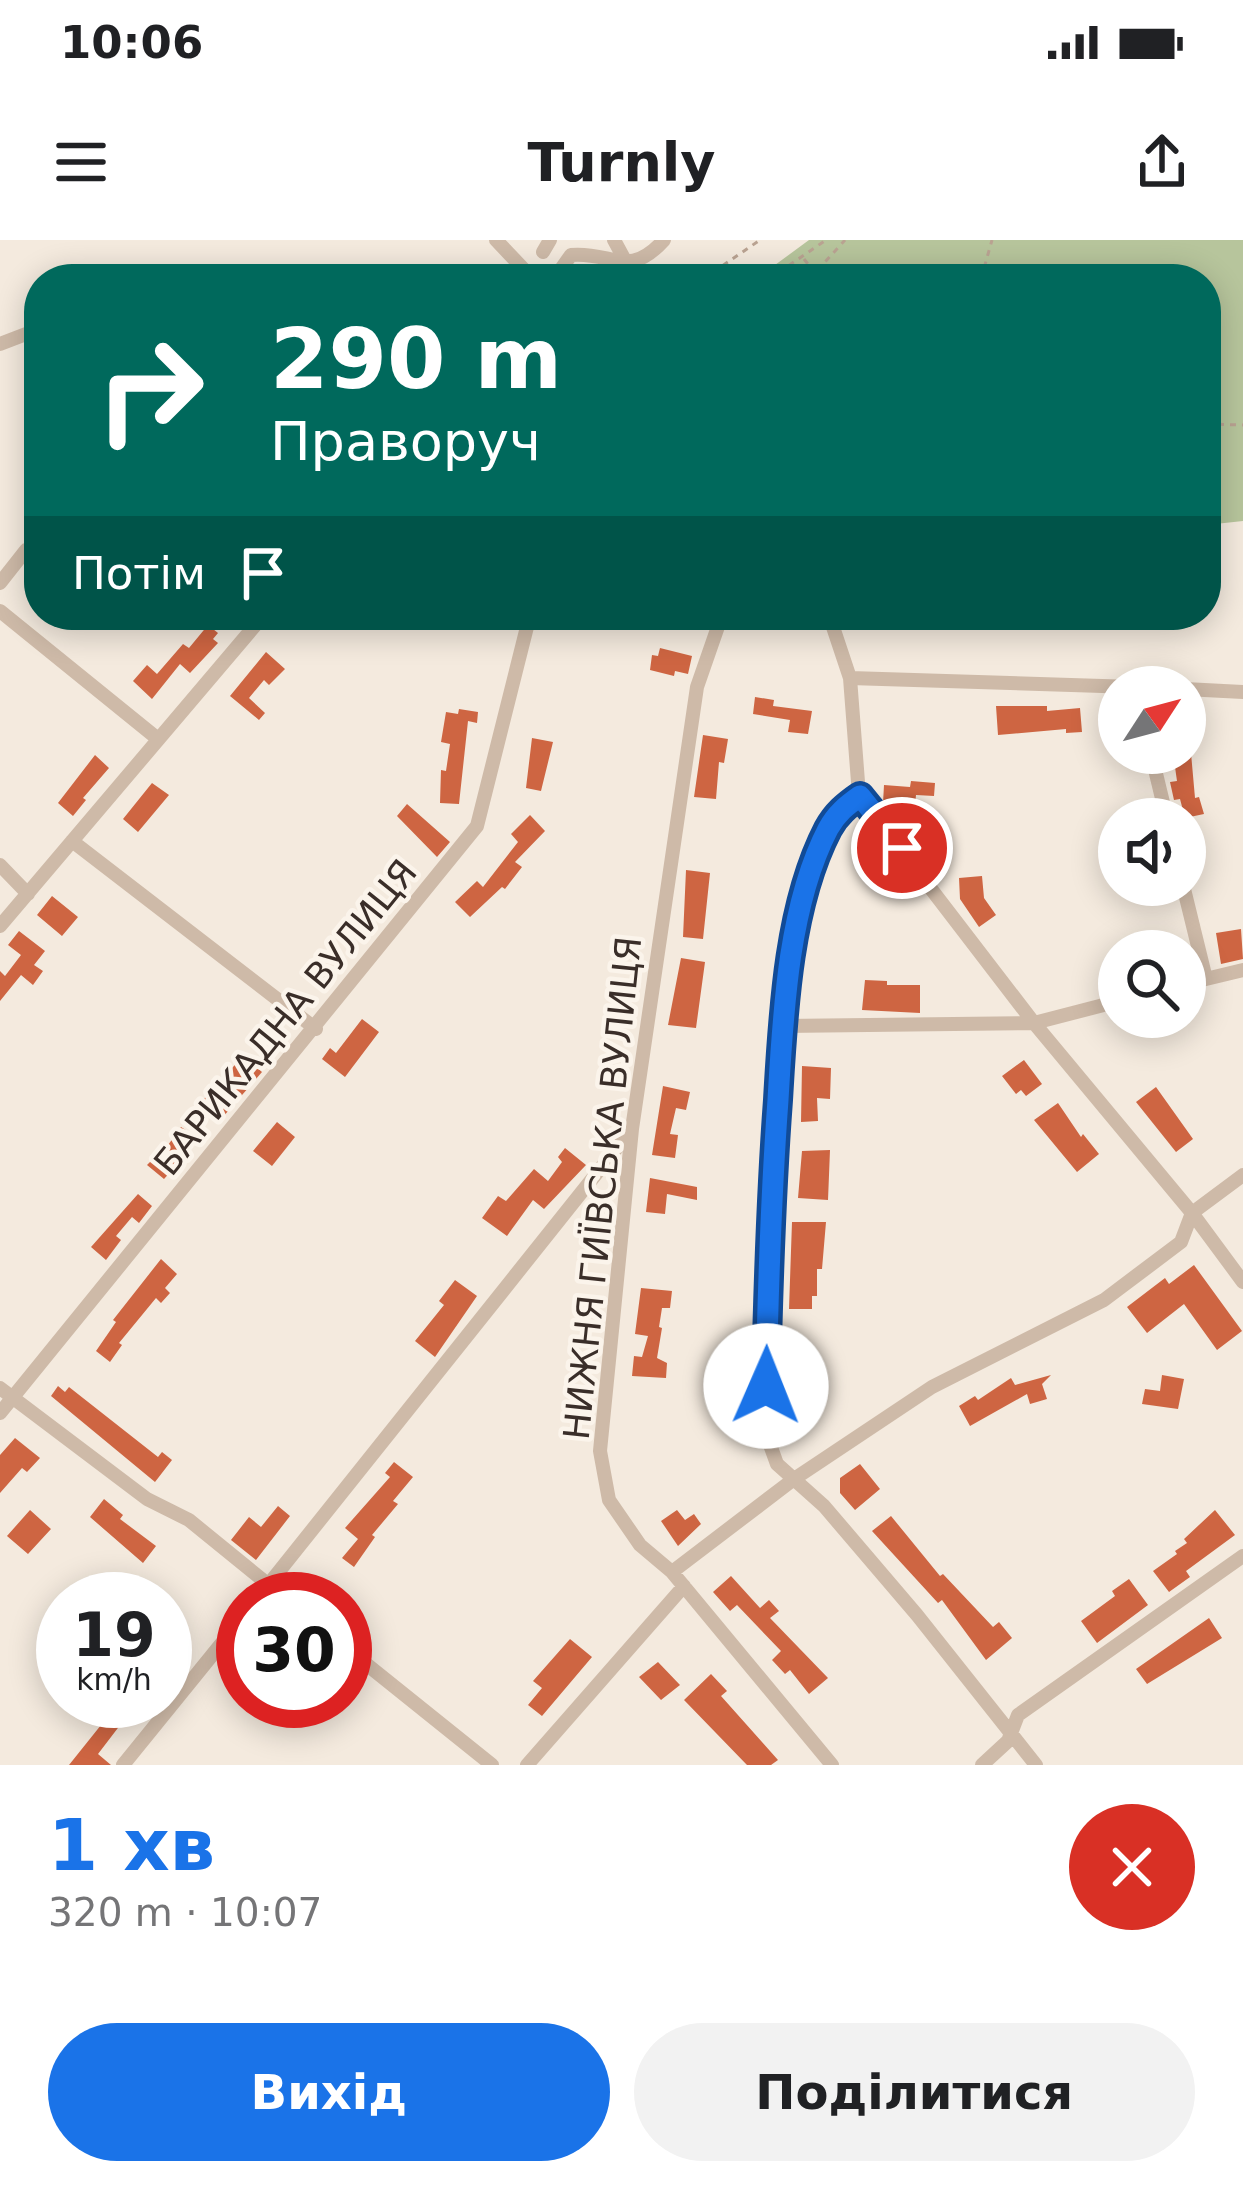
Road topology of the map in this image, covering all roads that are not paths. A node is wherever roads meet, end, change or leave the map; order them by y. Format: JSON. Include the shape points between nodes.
{"nodes":[{"id":1,"x":496,"y":240,"type":"edge"},
{"id":2,"x":614,"y":240,"type":"edge"},
{"id":3,"x":664,"y":240,"type":"edge"},
{"id":4,"x":519,"y":264,"type":"edge"},
{"id":5,"x":565,"y":264,"type":"edge"},
{"id":6,"x":627,"y":264,"type":"junction"},
{"id":7,"x":24,"y":553,"type":"edge"},
{"id":8,"x":0,"y":583,"type":"edge"},
{"id":9,"x":0,"y":611,"type":"edge"},
{"id":10,"x":250,"y":630,"type":"edge"},
{"id":11,"x":526,"y":630,"type":"edge"},
{"id":12,"x":717,"y":630,"type":"edge"},
{"id":13,"x":834,"y":630,"type":"edge"},
{"id":14,"x":850,"y":678,"type":"junction"},
{"id":15,"x":1098,"y":686,"type":"edge"},
{"id":16,"x":1206,"y":690,"type":"edge"},
{"id":17,"x":1243,"y":692,"type":"edge"},
{"id":18,"x":158,"y":739,"type":"junction"},
{"id":19,"x":860,"y":796,"type":"junction"},
{"id":20,"x":72,"y":841,"type":"junction"},
{"id":21,"x":0,"y":866,"type":"edge"},
{"id":22,"x":28,"y":894,"type":"junction"},
{"id":23,"x":0,"y":926,"type":"edge"},
{"id":24,"x":1243,"y":970,"type":"edge"},
{"id":25,"x":1206,"y":979,"type":"edge"},
{"id":26,"x":1098,"y":1006,"type":"edge"},
{"id":27,"x":1034,"y":1023,"type":"junction"},
{"id":28,"x":782,"y":1026,"type":"junction"},
{"id":29,"x":316,"y":1030,"type":"junction"},
{"id":30,"x":632,"y":1129,"type":"junction"},
{"id":31,"x":1243,"y":1175,"type":"edge"},
{"id":32,"x":1192,"y":1213,"type":"junction"},
{"id":33,"x":1181,"y":1242,"type":"junction"},
{"id":34,"x":1214,"y":1243,"type":"junction"},
{"id":35,"x":1243,"y":1282,"type":"edge"},
{"id":36,"x":6,"y":1393,"type":"edge"},
{"id":37,"x":0,"y":1412,"type":"edge"},
{"id":38,"x":794,"y":1479,"type":"junction"},
{"id":39,"x":1243,"y":1556,"type":"edge"},
{"id":40,"x":252,"y":1572,"type":"edge"},
{"id":41,"x":278,"y":1572,"type":"edge"},
{"id":42,"x":672,"y":1572,"type":"junction"},
{"id":43,"x":684,"y":1586,"type":"junction"},
{"id":44,"x":216,"y":1650,"type":"edge"},
{"id":45,"x":372,"y":1669,"type":"edge"},
{"id":46,"x":1009,"y":1736,"type":"junction"},
{"id":47,"x":123,"y":1765,"type":"edge"},
{"id":48,"x":492,"y":1765,"type":"edge"},
{"id":49,"x":526,"y":1765,"type":"edge"},
{"id":50,"x":832,"y":1765,"type":"edge"},
{"id":51,"x":982,"y":1765,"type":"edge"},
{"id":52,"x":1036,"y":1765,"type":"edge"}],
"edges":[{"from":1,"to":4,"type":"street"},
{"from":2,"to":6,"type":"street"},
{"from":3,"to":6,"type":"street"},
{"from":5,"to":6,"type":"street","via":[[585,254]]},
{"from":7,"to":8,"type":"street"},
{"from":9,"to":18,"type":"street"},
{"from":10,"to":18,"type":"street"},
{"from":11,"to":29,"type":"street","name":"БАРИКАДНА ВУЛИЦЯ","via":[[478,826]]},
{"from":12,"to":30,"type":"street","name":"НИЖНЯ ГИЇВСЬКА ВУЛИЦЯ","via":[[697,687]]},
{"from":13,"to":14,"type":"street"},
{"from":14,"to":15,"type":"street"},
{"from":14,"to":19,"type":"street"},
{"from":16,"to":17,"type":"street"},
{"from":18,"to":20,"type":"street"},
{"from":19,"to":27,"type":"street"},
{"from":19,"to":28,"type":"street","via":[[840,811],[813,866]]},
{"from":20,"to":22,"type":"street"},
{"from":20,"to":29,"type":"street"},
{"from":21,"to":22,"type":"street"},
{"from":22,"to":23,"type":"street"},
{"from":24,"to":25,"type":"street"},
{"from":26,"to":27,"type":"street"},
{"from":27,"to":28,"type":"street"},
{"from":27,"to":32,"type":"street"},
{"from":28,"to":38,"type":"street","via":[[765,1430],[777,1464]]},
{"from":29,"to":36,"type":"street","name":"БАРИКАДНА ВУЛИЦЯ"},
{"from":30,"to":41,"type":"street"},
{"from":30,"to":42,"type":"street","name":"НИЖНЯ ГИЇВСЬКА ВУЛИЦЯ","via":[[599,1450],[609,1500],[640,1545]]},
{"from":31,"to":32,"type":"street"},
{"from":32,"to":33,"type":"street"},
{"from":32,"to":34,"type":"street"},
{"from":33,"to":34,"type":"street"},
{"from":33,"to":38,"type":"street","via":[[1104,1300],[932,1388]]},
{"from":34,"to":35,"type":"street"},
{"from":36,"to":37,"type":"street","name":"БАРИКАДНА ВУЛИЦЯ"},
{"from":36,"to":40,"type":"street"},
{"from":38,"to":42,"type":"street"},
{"from":38,"to":46,"type":"street","via":[[917,1615]]},
{"from":39,"to":46,"type":"street","via":[[1018,1714]]},
{"from":42,"to":43,"type":"street","name":"НИЖНЯ ГИЇВСЬКА ВУЛИЦЯ"},
{"from":43,"to":49,"type":"street"},
{"from":43,"to":50,"type":"street","name":"НИЖНЯ ГИЇВСЬКА ВУЛИЦЯ"},
{"from":44,"to":47,"type":"street"},
{"from":45,"to":48,"type":"street"},
{"from":46,"to":51,"type":"street"},
{"from":46,"to":52,"type":"street"}]}
